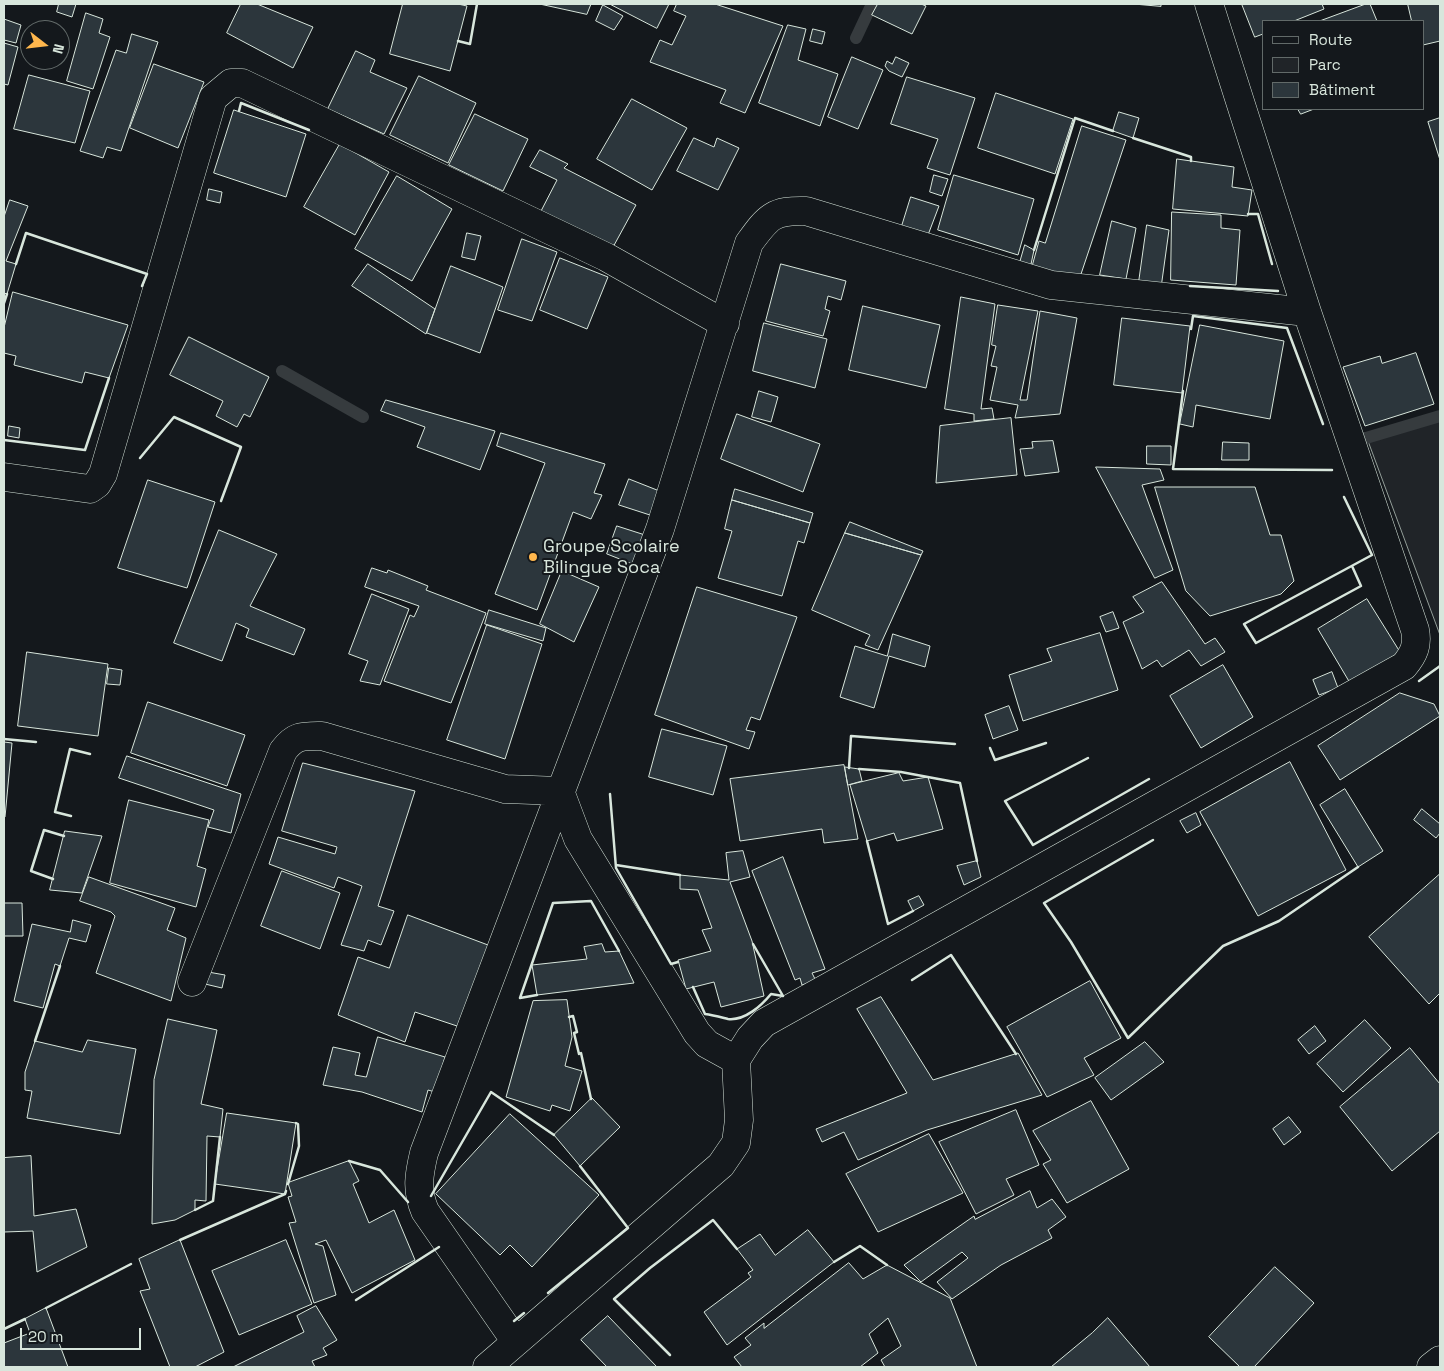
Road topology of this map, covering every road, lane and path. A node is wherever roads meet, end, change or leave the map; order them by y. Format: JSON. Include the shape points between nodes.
{"nodes":[{"id":1,"x":1210,"y":4,"type":"edge"},
{"id":2,"x":1307,"y":312,"type":"junction"},
{"id":3,"x":725,"y":324,"type":"junction"},
{"id":4,"x":4,"y":478,"type":"edge"},
{"id":5,"x":560,"y":790,"type":"junction"},
{"id":6,"x":192,"y":982,"type":"dead end"},
{"id":7,"x":736,"y":1060,"type":"junction"},
{"id":8,"x":516,"y":1342,"type":"junction"},
{"id":9,"x":1440,"y":1360,"type":"edge"},
{"id":10,"x":487,"y":1367,"type":"edge"},
{"id":11,"x":1431,"y":1367,"type":"edge"}],
"edges":[{"from":1,"to":2,"type":"street"},
{"from":2,"to":3,"type":"street","via":[[1051,285],[806,211],[785,210],[765,221],[749,243]]},
{"from":2,"to":7,"type":"street","via":[[1415,630],[1417,642],[1412,656],[1404,666],[764,1024]]},
{"from":3,"to":4,"type":"street","via":[[606,257],[242,83],[231,83],[213,98],[103,474],[90,489]]},
{"from":3,"to":5,"type":"street","via":[[660,529]]},
{"from":5,"to":6,"type":"street","via":[[505,789],[322,736],[292,739],[283,751]]},
{"from":5,"to":7,"type":"street","via":[[578,839],[697,1033],[707,1044]]},
{"from":5,"to":8,"type":"street","via":[[418,1176],[419,1196],[425,1211]]},
{"from":7,"to":8,"type":"street","via":[[739,1120],[736,1143],[721,1165]]},
{"from":8,"to":10,"type":"street"},
{"from":9,"to":11,"type":"street"}]}
